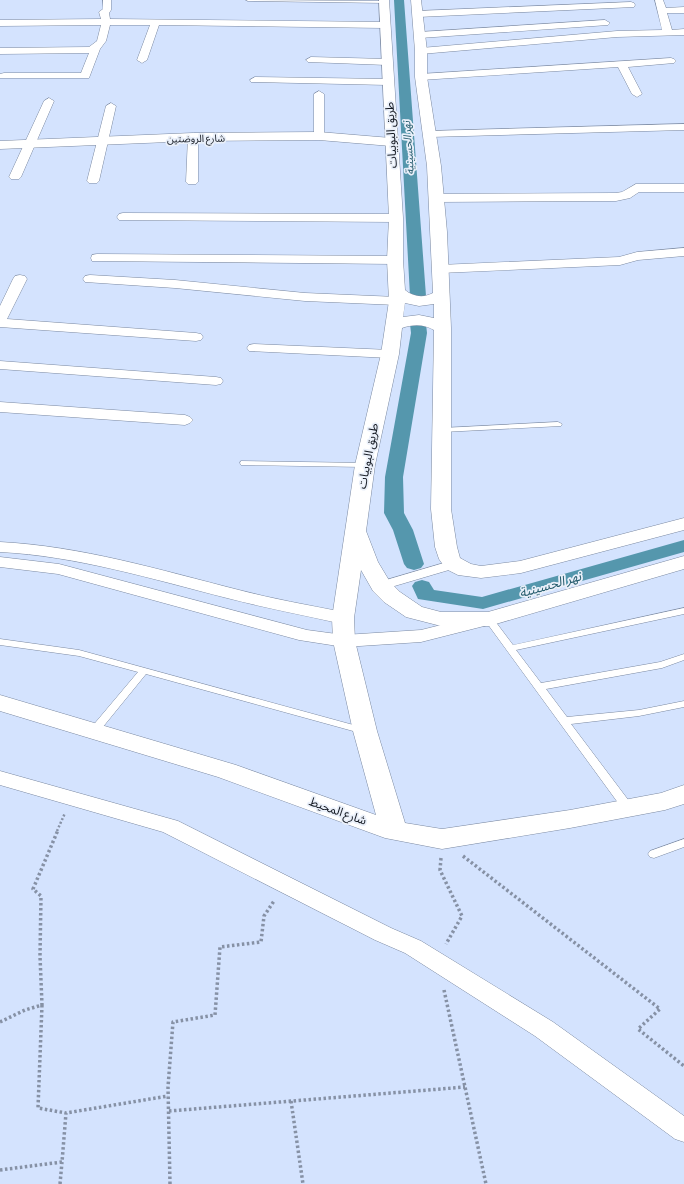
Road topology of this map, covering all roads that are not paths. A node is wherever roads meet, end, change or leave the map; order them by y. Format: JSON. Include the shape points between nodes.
{"nodes":[{"id":1,"x":107,"y":0,"type":"edge"},
{"id":2,"x":248,"y":0,"type":"edge"},
{"id":3,"x":659,"y":0,"type":"edge"},
{"id":4,"x":384,"y":1,"type":"edge"},
{"id":5,"x":631,"y":5,"type":"dead end"},
{"id":6,"x":417,"y":7,"type":"edge"},
{"id":7,"x":684,"y":10,"type":"edge"},
{"id":8,"x":662,"y":11,"type":"junction"},
{"id":9,"x":64,"y":13,"type":"dead end"},
{"id":10,"x":0,"y":14,"type":"edge"},
{"id":11,"x":106,"y":22,"type":"junction"},
{"id":12,"x":0,"y":23,"type":"edge"},
{"id":13,"x":155,"y":23,"type":"junction"},
{"id":14,"x":605,"y":23,"type":"dead end"},
{"id":15,"x":385,"y":24,"type":"junction"},
{"id":16,"x":684,"y":32,"type":"edge"},
{"id":17,"x":668,"y":33,"type":"junction"},
{"id":18,"x":97,"y":42,"type":"junction"},
{"id":19,"x":420,"y":43,"type":"junction"},
{"id":20,"x":24,"y":50,"type":"junction"},
{"id":21,"x":58,"y":50,"type":"junction"},
{"id":22,"x":0,"y":51,"type":"edge"},
{"id":23,"x":142,"y":60,"type":"dead end"},
{"id":24,"x":311,"y":60,"type":"dead end"},
{"id":25,"x":671,"y":61,"type":"dead end"},
{"id":26,"x":387,"y":62,"type":"junction"},
{"id":27,"x":622,"y":65,"type":"junction"},
{"id":28,"x":2,"y":76,"type":"edge"},
{"id":29,"x":48,"y":76,"type":"junction"},
{"id":30,"x":255,"y":80,"type":"dead end"},
{"id":31,"x":388,"y":82,"type":"junction"},
{"id":32,"x":425,"y":84,"type":"junction"},
{"id":33,"x":319,"y":94,"type":"dead end"},
{"id":34,"x":637,"y":94,"type":"dead end"},
{"id":35,"x":49,"y":101,"type":"dead end"},
{"id":36,"x":111,"y":106,"type":"dead end"},
{"id":37,"x":684,"y":127,"type":"edge"},
{"id":38,"x":430,"y":134,"type":"junction"},
{"id":39,"x":319,"y":136,"type":"junction"},
{"id":40,"x":193,"y":137,"type":"junction"},
{"id":41,"x":103,"y":140,"type":"junction"},
{"id":42,"x":392,"y":142,"type":"junction"},
{"id":43,"x":32,"y":143,"type":"junction"},
{"id":44,"x":0,"y":145,"type":"edge"},
{"id":45,"x":15,"y":177,"type":"dead end"},
{"id":46,"x":93,"y":181,"type":"dead end"},
{"id":47,"x":192,"y":182,"type":"dead end"},
{"id":48,"x":684,"y":188,"type":"edge"},
{"id":49,"x":436,"y":198,"type":"junction"},
{"id":50,"x":123,"y":217,"type":"dead end"},
{"id":51,"x":396,"y":218,"type":"junction"},
{"id":52,"x":684,"y":252,"type":"edge"},
{"id":53,"x":97,"y":258,"type":"dead end"},
{"id":54,"x":395,"y":260,"type":"junction"},
{"id":55,"x":440,"y":269,"type":"junction"},
{"id":56,"x":20,"y":279,"type":"dead end"},
{"id":57,"x":90,"y":279,"type":"dead end"},
{"id":58,"x":442,"y":295,"type":"junction"},
{"id":59,"x":397,"y":297,"type":"junction"},
{"id":60,"x":0,"y":321,"type":"edge"},
{"id":61,"x":394,"y":325,"type":"junction"},
{"id":62,"x":443,"y":328,"type":"junction"},
{"id":63,"x":196,"y":337,"type":"dead end"},
{"id":64,"x":254,"y":348,"type":"dead end"},
{"id":65,"x":390,"y":354,"type":"junction"},
{"id":66,"x":0,"y":364,"type":"edge"},
{"id":67,"x":216,"y":381,"type":"dead end"},
{"id":68,"x":0,"y":407,"type":"edge"},
{"id":69,"x":185,"y":420,"type":"dead end"},
{"id":70,"x":558,"y":424,"type":"dead end"},
{"id":71,"x":443,"y":430,"type":"junction"},
{"id":72,"x":244,"y":463,"type":"dead end"},
{"id":73,"x":366,"y":465,"type":"junction"},
{"id":74,"x":684,"y":524,"type":"edge"},
{"id":75,"x":355,"y":531,"type":"junction"},
{"id":76,"x":0,"y":547,"type":"edge"},
{"id":77,"x":0,"y":562,"type":"edge"},
{"id":78,"x":684,"y":562,"type":"edge"},
{"id":79,"x":454,"y":564,"type":"junction"},
{"id":80,"x":381,"y":586,"type":"junction"},
{"id":81,"x":684,"y":611,"type":"edge"},
{"id":82,"x":489,"y":620,"type":"junction"},
{"id":83,"x":343,"y":630,"type":"junction"},
{"id":84,"x":0,"y":642,"type":"edge"},
{"id":85,"x":510,"y":648,"type":"junction"},
{"id":86,"x":684,"y":657,"type":"edge"},
{"id":87,"x":144,"y":671,"type":"junction"},
{"id":88,"x":539,"y":687,"type":"junction"},
{"id":89,"x":0,"y":703,"type":"edge"},
{"id":90,"x":684,"y":704,"type":"edge"},
{"id":91,"x":564,"y":721,"type":"junction"},
{"id":92,"x":94,"y":731,"type":"junction"},
{"id":93,"x":365,"y":731,"type":"junction"},
{"id":94,"x":0,"y":778,"type":"edge"},
{"id":95,"x":684,"y":794,"type":"edge"},
{"id":96,"x":628,"y":808,"type":"junction"},
{"id":97,"x":394,"y":831,"type":"junction"},
{"id":98,"x":684,"y":843,"type":"edge"},
{"id":99,"x":654,"y":854,"type":"dead end"},
{"id":100,"x":684,"y":1130,"type":"edge"}],
"edges":[{"from":1,"to":11,"type":"street","via":[[107,10],[100,12]]},
{"from":2,"to":4,"type":"lane"},
{"from":3,"to":8,"type":"street"},
{"from":4,"to":15,"type":"main road","name":"طريق البوبيات"},
{"from":5,"to":6,"type":"street"},
{"from":6,"to":19,"type":"main road"},
{"from":7,"to":8,"type":"street"},
{"from":8,"to":17,"type":"street"},
{"from":9,"to":10,"type":"street"},
{"from":11,"to":12,"type":"street"},
{"from":11,"to":13,"type":"street"},
{"from":11,"to":18,"type":"street"},
{"from":13,"to":15,"type":"street"},
{"from":13,"to":23,"type":"street"},
{"from":14,"to":19,"type":"street"},
{"from":15,"to":26,"type":"main road","name":"طريق البوبيات"},
{"from":16,"to":17,"type":"street"},
{"from":17,"to":19,"type":"street"},
{"from":18,"to":21,"type":"street","via":[[88,50]]},
{"from":18,"to":29,"type":"street","via":[[85,76]]},
{"from":19,"to":32,"type":"main road"},
{"from":20,"to":21,"type":"street"},
{"from":20,"to":22,"type":"street"},
{"from":20,"to":28,"type":"street","via":[[14,73]]},
{"from":21,"to":29,"type":"street"},
{"from":24,"to":26,"type":"street"},
{"from":25,"to":27,"type":"street"},
{"from":26,"to":31,"type":"main road","name":"طريق البوبيات"},
{"from":27,"to":32,"type":"street"},
{"from":27,"to":34,"type":"street"},
{"from":28,"to":29,"type":"street"},
{"from":30,"to":31,"type":"street"},
{"from":31,"to":42,"type":"main road","name":"طريق البوبيات"},
{"from":32,"to":38,"type":"main road"},
{"from":33,"to":39,"type":"street"},
{"from":35,"to":43,"type":"street"},
{"from":36,"to":41,"type":"street"},
{"from":37,"to":38,"type":"street"},
{"from":38,"to":49,"type":"main road"},
{"from":39,"to":40,"type":"main road","name":"شارع الروضتين"},
{"from":39,"to":42,"type":"main road","name":"شارع الروضتين"},
{"from":40,"to":41,"type":"main road","name":"شارع الروضتين"},
{"from":40,"to":47,"type":"street"},
{"from":41,"to":43,"type":"main road","name":"شارع الروضتين"},
{"from":41,"to":46,"type":"street"},
{"from":42,"to":51,"type":"main road","name":"طريق البوبيات"},
{"from":43,"to":44,"type":"main road","name":"شارع الروضتين"},
{"from":43,"to":45,"type":"street"},
{"from":48,"to":49,"type":"street","via":[[636,188],[626,195],[616,197]]},
{"from":49,"to":55,"type":"main road"},
{"from":50,"to":51,"type":"street"},
{"from":51,"to":54,"type":"main road","name":"طريق البوبيات"},
{"from":52,"to":55,"type":"street","via":[[637,256],[620,261]]},
{"from":53,"to":54,"type":"street"},
{"from":54,"to":59,"type":"main road","name":"طريق البوبيات"},
{"from":55,"to":58,"type":"main road"},
{"from":56,"to":60,"type":"street"},
{"from":57,"to":59,"type":"street","via":[[175,284],[305,297]]},
{"from":58,"to":59,"type":"main road","via":[[422,301]]},
{"from":58,"to":62,"type":"main road"},
{"from":59,"to":61,"type":"main road","name":"طريق البوبيات"},
{"from":60,"to":63,"type":"street"},
{"from":61,"to":62,"type":"main road","via":[[420,320],[429,321]]},
{"from":61,"to":65,"type":"main road","name":"طريق البوبيات"},
{"from":62,"to":71,"type":"main road"},
{"from":64,"to":65,"type":"street"},
{"from":65,"to":73,"type":"main road","name":"طريق البوبيات"},
{"from":66,"to":67,"type":"street"},
{"from":68,"to":69,"type":"street"},
{"from":70,"to":71,"type":"lane"},
{"from":71,"to":79,"type":"main road","via":[[441,509],[446,548]]},
{"from":72,"to":73,"type":"lane"},
{"from":73,"to":75,"type":"main road","name":"طريق البوبيات"},
{"from":74,"to":79,"type":"main road","via":[[499,571],[466,570]]},
{"from":75,"to":80,"type":"main road","via":[[367,562]]},
{"from":75,"to":83,"type":"main road","name":"طريق البوبيات"},
{"from":76,"to":83,"type":"street","via":[[23,547],[103,561],[282,606],[308,610]]},
{"from":77,"to":83,"type":"street","via":[[59,569],[306,636]]},
{"from":78,"to":82,"type":"main road"},
{"from":79,"to":80,"type":"street"},
{"from":80,"to":82,"type":"main road","via":[[402,605],[426,616],[441,619]]},
{"from":81,"to":85,"type":"lane"},
{"from":82,"to":83,"type":"street","via":[[421,636]]},
{"from":82,"to":85,"type":"lane"},
{"from":83,"to":93,"type":"main road"},
{"from":84,"to":87,"type":"lane","via":[[80,653]]},
{"from":85,"to":88,"type":"lane"},
{"from":86,"to":88,"type":"lane","via":[[662,665]]},
{"from":87,"to":92,"type":"lane"},
{"from":87,"to":93,"type":"lane"},
{"from":88,"to":91,"type":"lane"},
{"from":89,"to":92,"type":"main road","name":"شارع المحيط"},
{"from":90,"to":91,"type":"lane","via":[[639,713]]},
{"from":91,"to":96,"type":"lane"},
{"from":92,"to":97,"type":"main road","name":"شارع المحيط","via":[[227,771]]},
{"from":93,"to":97,"type":"main road"},
{"from":94,"to":100,"type":"street","via":[[170,826],[413,947],[544,1029]]},
{"from":95,"to":96,"type":"main road","name":"شارع المحيط","via":[[665,801]]},
{"from":96,"to":97,"type":"main road","name":"شارع المحيط","via":[[570,820],[442,839]]},
{"from":98,"to":99,"type":"lane"}]}
